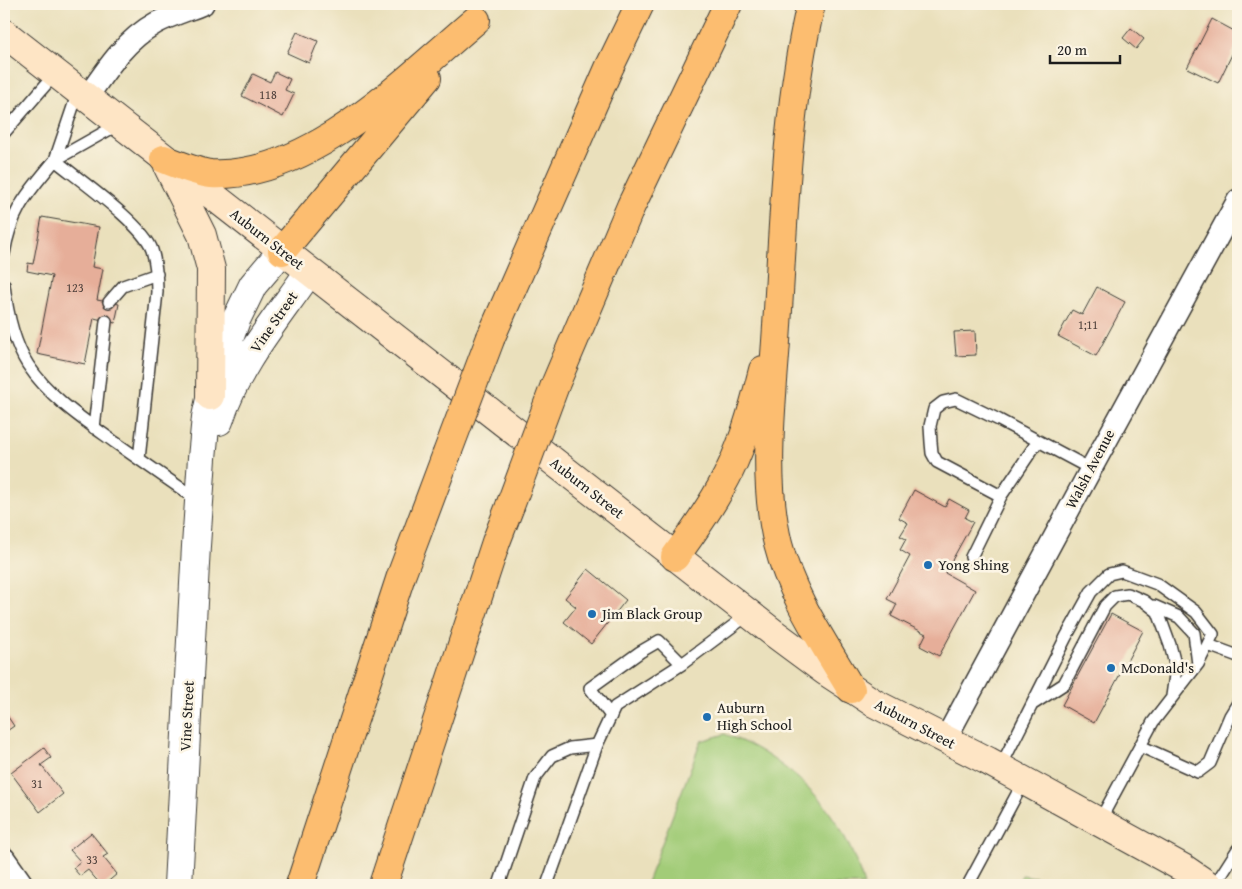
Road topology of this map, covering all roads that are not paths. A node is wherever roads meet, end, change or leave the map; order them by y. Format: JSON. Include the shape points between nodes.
{"nodes":[{"id":1,"x":203,"y":4,"type":"edge"},
{"id":2,"x":640,"y":4,"type":"edge"},
{"id":3,"x":728,"y":4,"type":"edge"},
{"id":4,"x":811,"y":4,"type":"edge"},
{"id":5,"x":483,"y":12,"type":"edge"},
{"id":6,"x":4,"y":33,"type":"edge"},
{"id":7,"x":55,"y":74,"type":"junction"},
{"id":8,"x":82,"y":95,"type":"junction"},
{"id":9,"x":120,"y":124,"type":"junction"},
{"id":10,"x":4,"y":133,"type":"edge"},
{"id":11,"x":164,"y":159,"type":"junction"},
{"id":12,"x":55,"y":160,"type":"junction"},
{"id":13,"x":1238,"y":200,"type":"edge"},
{"id":14,"x":282,"y":251,"type":"junction"},
{"id":15,"x":4,"y":254,"type":"edge"},
{"id":16,"x":309,"y":272,"type":"junction"},
{"id":17,"x":157,"y":274,"type":"junction"},
{"id":18,"x":4,"y":285,"type":"edge"},
{"id":19,"x":779,"y":297,"type":"junction"},
{"id":20,"x":108,"y":302,"type":"dead end"},
{"id":21,"x":106,"y":321,"type":"dead end"},
{"id":22,"x":210,"y":396,"type":"junction"},
{"id":23,"x":94,"y":428,"type":"junction"},
{"id":24,"x":1038,"y":441,"type":"junction"},
{"id":25,"x":138,"y":459,"type":"junction"},
{"id":26,"x":1091,"y":469,"type":"junction"},
{"id":27,"x":1001,"y":496,"type":"junction"},
{"id":28,"x":199,"y":501,"type":"junction"},
{"id":29,"x":196,"y":546,"type":"junction"},
{"id":30,"x":675,"y":557,"type":"junction"},
{"id":31,"x":971,"y":557,"type":"dead end"},
{"id":32,"x":1144,"y":601,"type":"junction"},
{"id":33,"x":749,"y":614,"type":"junction"},
{"id":34,"x":1208,"y":645,"type":"junction"},
{"id":35,"x":1238,"y":656,"type":"edge"},
{"id":36,"x":682,"y":664,"type":"junction"},
{"id":37,"x":1198,"y":664,"type":"junction"},
{"id":38,"x":850,"y":689,"type":"junction"},
{"id":39,"x":1172,"y":698,"type":"junction"},
{"id":40,"x":1238,"y":703,"type":"edge"},
{"id":41,"x":1033,"y":704,"type":"junction"},
{"id":42,"x":611,"y":716,"type":"junction"},
{"id":43,"x":945,"y":740,"type":"junction"},
{"id":44,"x":597,"y":745,"type":"junction"},
{"id":45,"x":1140,"y":746,"type":"junction"},
{"id":46,"x":1000,"y":768,"type":"junction"},
{"id":47,"x":1024,"y":781,"type":"junction"},
{"id":48,"x":1099,"y":822,"type":"junction"},
{"id":49,"x":1238,"y":848,"type":"edge"},
{"id":50,"x":4,"y":858,"type":"edge"},
{"id":51,"x":23,"y":885,"type":"edge"},
{"id":52,"x":178,"y":885,"type":"edge"},
{"id":53,"x":300,"y":885,"type":"edge"},
{"id":54,"x":383,"y":885,"type":"edge"},
{"id":55,"x":499,"y":885,"type":"edge"},
{"id":56,"x":547,"y":885,"type":"edge"},
{"id":57,"x":968,"y":885,"type":"edge"},
{"id":58,"x":1208,"y":885,"type":"edge"},
{"id":59,"x":1215,"y":885,"type":"edge"}],
"edges":[{"from":1,"to":8,"type":"street","via":[[139,34]]},
{"from":2,"to":53,"type":"highway","bridge":true,"via":[[601,85],[491,337],[401,576]]},
{"from":3,"to":54,"type":"highway","bridge":true,"via":[[631,206],[554,385],[496,542]]},
{"from":4,"to":19,"type":"highway","via":[[790,121]]},
{"from":5,"to":11,"type":"highway","via":[[365,114],[314,148],[265,167],[210,174]]},
{"from":5,"to":14,"type":"highway"},
{"from":6,"to":7,"type":"main road","name":"Auburn Street"},
{"from":7,"to":8,"type":"main road","name":"Auburn Street"},
{"from":7,"to":10,"type":"lane"},
{"from":8,"to":9,"type":"main road","name":"Auburn Street"},
{"from":8,"to":12,"type":"lane"},
{"from":9,"to":11,"type":"main road","name":"Auburn Street"},
{"from":9,"to":12,"type":"lane"},
{"from":11,"to":14,"type":"main road","name":"Auburn Street"},
{"from":11,"to":22,"type":"main road","via":[[202,235],[211,269]]},
{"from":12,"to":15,"type":"lane","via":[[14,216]]},
{"from":12,"to":17,"type":"lane","via":[[144,235],[152,249]]},
{"from":13,"to":26,"type":"street","name":"Walsh Avenue"},
{"from":14,"to":16,"type":"main road","name":"Auburn Street"},
{"from":14,"to":22,"type":"street","name":"Vine Street","via":[[253,285],[229,338]]},
{"from":16,"to":29,"type":"street","name":"Vine Street","via":[[265,333],[225,403],[209,466]]},
{"from":16,"to":30,"type":"main road","name":"Auburn Street"},
{"from":17,"to":20,"type":"lane","via":[[123,286]]},
{"from":17,"to":25,"type":"lane"},
{"from":18,"to":23,"type":"lane","via":[[20,350],[28,365],[61,402]]},
{"from":19,"to":30,"type":"highway","via":[[760,384],[736,454],[707,512]]},
{"from":19,"to":38,"type":"highway","via":[[770,445],[775,528],[791,583]]},
{"from":21,"to":23,"type":"lane"},
{"from":22,"to":28,"type":"street","name":"Vine Street"},
{"from":23,"to":25,"type":"lane"},
{"from":24,"to":26,"type":"lane"},
{"from":24,"to":27,"type":"lane"},
{"from":24,"to":27,"type":"lane","via":[[956,399],[943,402],[934,410],[930,426],[932,453],[937,462]]},
{"from":25,"to":28,"type":"lane"},
{"from":26,"to":43,"type":"street","name":"Walsh Avenue"},
{"from":27,"to":31,"type":"lane"},
{"from":28,"to":29,"type":"street","name":"Vine Street"},
{"from":29,"to":52,"type":"street","name":"Vine Street"},
{"from":30,"to":33,"type":"main road","name":"Auburn Street"},
{"from":32,"to":37,"type":"lane","via":[[1179,618],[1194,633]]},
{"from":32,"to":39,"type":"lane","via":[[1158,612],[1170,645],[1176,668]]},
{"from":32,"to":41,"type":"lane","via":[[1128,594],[1115,596],[1105,606],[1064,684]]},
{"from":33,"to":36,"type":"lane"},
{"from":33,"to":38,"type":"main road","name":"Auburn Street"},
{"from":34,"to":35,"type":"lane"},
{"from":34,"to":37,"type":"lane"},
{"from":34,"to":41,"type":"lane","via":[[1213,634],[1196,612],[1157,584],[1122,571],[1109,574],[1091,592]]},
{"from":36,"to":42,"type":"lane","via":[[615,707]]},
{"from":36,"to":42,"type":"lane","via":[[659,642],[590,688]]},
{"from":37,"to":39,"type":"lane"},
{"from":38,"to":43,"type":"main road","name":"Auburn Street"},
{"from":39,"to":45,"type":"lane","via":[[1152,722]]},
{"from":40,"to":45,"type":"lane","via":[[1210,764],[1198,772]]},
{"from":41,"to":46,"type":"lane"},
{"from":42,"to":44,"type":"lane"},
{"from":43,"to":46,"type":"main road","name":"Auburn Street"},
{"from":44,"to":55,"type":"lane","via":[[570,748],[552,756],[535,778]]},
{"from":44,"to":56,"type":"lane"},
{"from":45,"to":48,"type":"lane"},
{"from":46,"to":47,"type":"main road","name":"Auburn Street"},
{"from":47,"to":48,"type":"main road","name":"Auburn Street"},
{"from":47,"to":57,"type":"lane"},
{"from":48,"to":58,"type":"main road","name":"Auburn Street"},
{"from":49,"to":59,"type":"lane"},
{"from":50,"to":51,"type":"street"}]}
